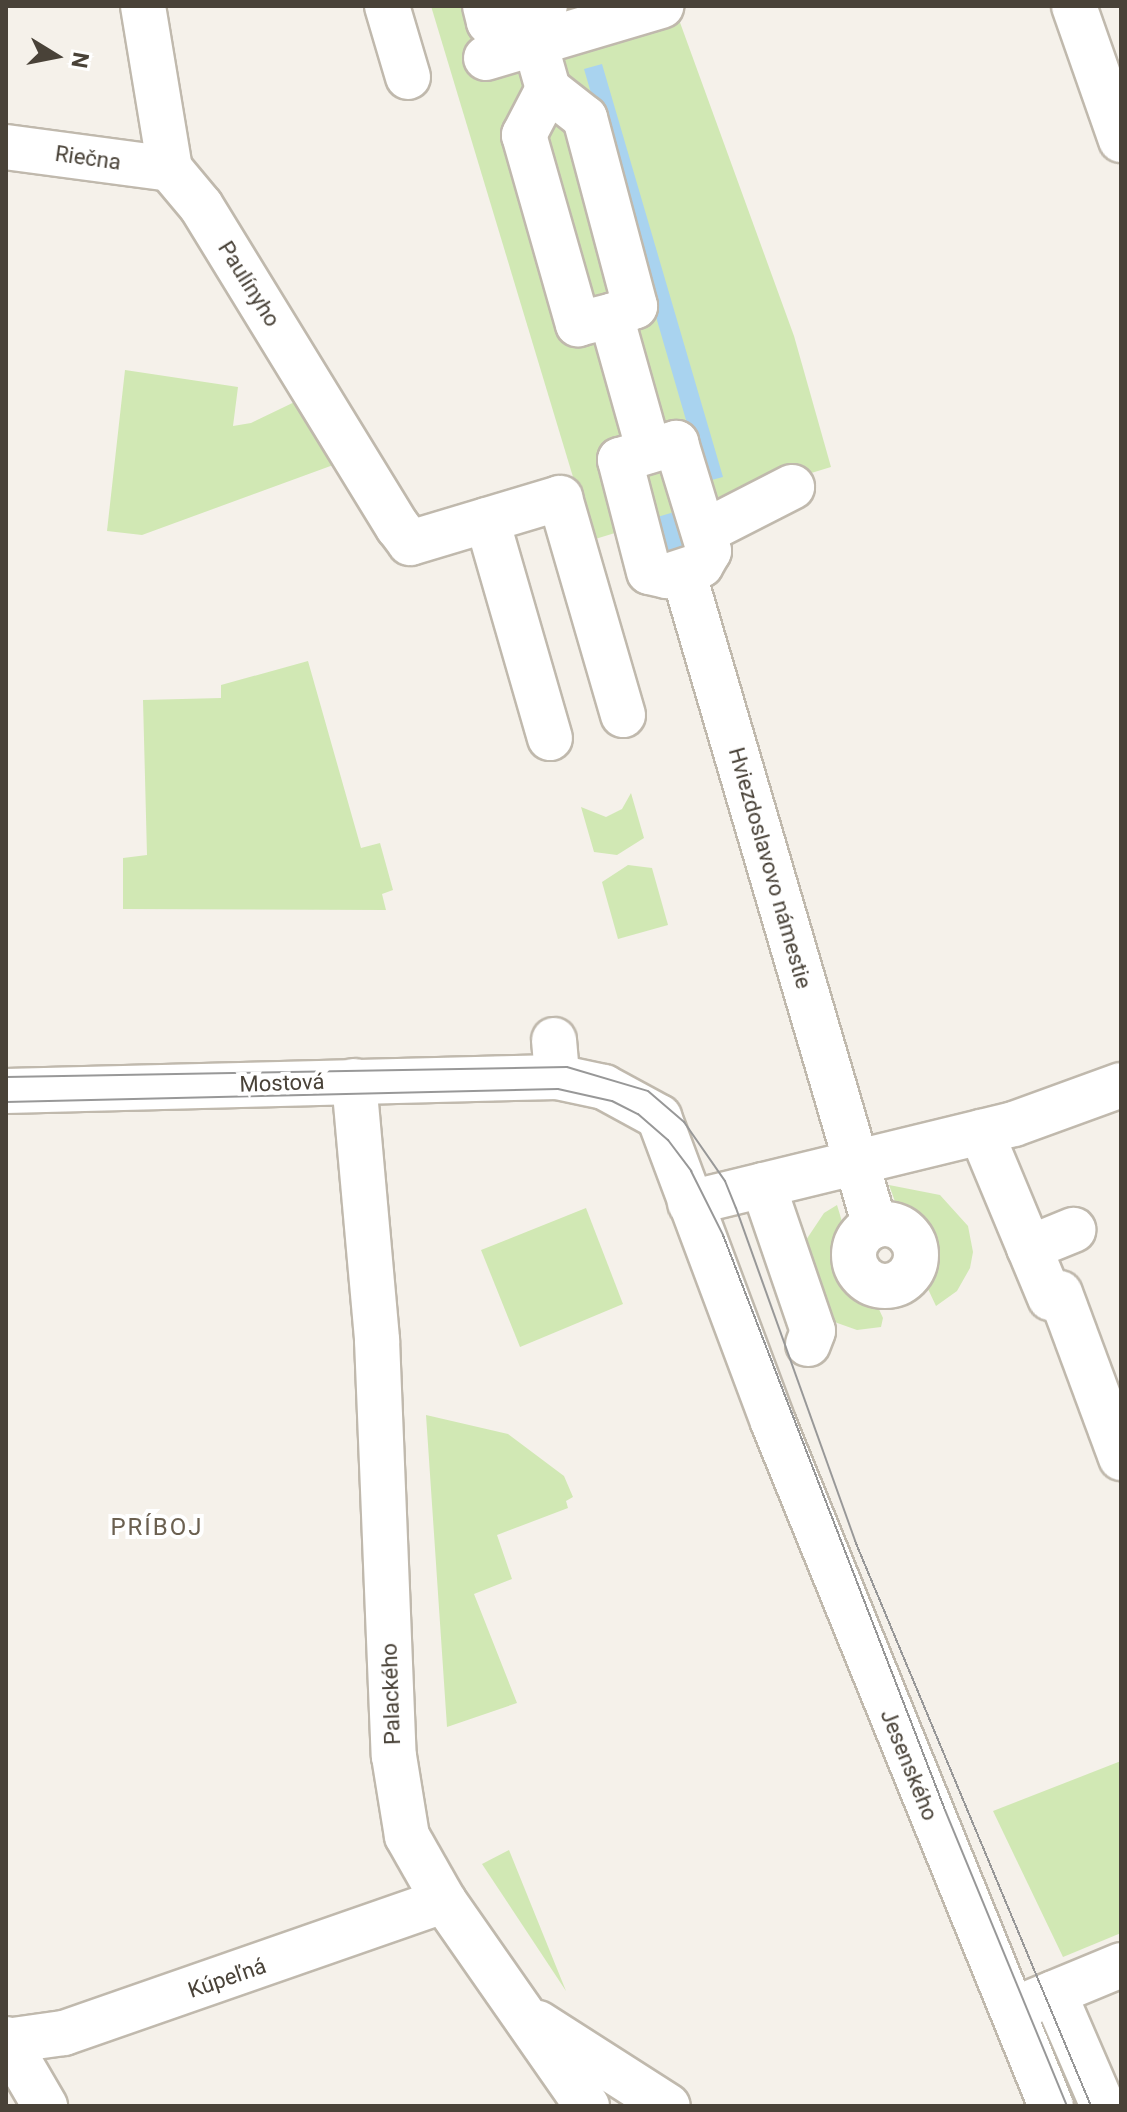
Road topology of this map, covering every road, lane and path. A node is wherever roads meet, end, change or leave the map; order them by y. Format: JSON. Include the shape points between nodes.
{"nodes":[{"id":1,"x":143,"y":6,"type":"edge"},
{"id":2,"x":387,"y":6,"type":"edge"},
{"id":3,"x":661,"y":6,"type":"edge"},
{"id":4,"x":1074,"y":6,"type":"edge"},
{"id":5,"x":523,"y":17,"type":"edge"},
{"id":6,"x":486,"y":58,"type":"dead end"},
{"id":7,"x":408,"y":77,"type":"dead end"},
{"id":8,"x":548,"y":89,"type":"junction"},
{"id":9,"x":1121,"y":140,"type":"edge"},
{"id":10,"x":6,"y":147,"type":"edge"},
{"id":11,"x":170,"y":169,"type":"junction"},
{"id":12,"x":611,"y":316,"type":"junction"},
{"id":13,"x":649,"y":451,"type":"junction"},
{"id":14,"x":792,"y":487,"type":"dead end"},
{"id":15,"x":487,"y":520,"type":"junction"},
{"id":16,"x":704,"y":532,"type":"junction"},
{"id":17,"x":667,"y":574,"type":"junction"},
{"id":18,"x":588,"y":592,"type":"junction"},
{"id":19,"x":623,"y":715,"type":"dead end"},
{"id":20,"x":550,"y":738,"type":"dead end"},
{"id":21,"x":354,"y":1081,"type":"junction"},
{"id":22,"x":1121,"y":1085,"type":"edge"},
{"id":23,"x":6,"y":1091,"type":"edge"},
{"id":24,"x":998,"y":1128,"type":"junction"},
{"id":25,"x":857,"y":1162,"type":"junction"},
{"id":26,"x":763,"y":1185,"type":"junction"},
{"id":27,"x":690,"y":1203,"type":"junction"},
{"id":28,"x":1073,"y":1230,"type":"dead end"},
{"id":29,"x":1029,"y":1248,"type":"junction"},
{"id":30,"x":901,"y":1298,"type":"dead end"},
{"id":31,"x":808,"y":1344,"type":"dead end"},
{"id":32,"x":1121,"y":1458,"type":"edge"},
{"id":33,"x":444,"y":1901,"type":"junction"},
{"id":34,"x":1121,"y":1965,"type":"edge"},
{"id":35,"x":1054,"y":1993,"type":"junction"},
{"id":36,"x":1010,"y":2011,"type":"junction"},
{"id":37,"x":523,"y":2013,"type":"junction"},
{"id":38,"x":6,"y":2040,"type":"edge"},
{"id":39,"x":45,"y":2106,"type":"edge"},
{"id":40,"x":587,"y":2106,"type":"edge"},
{"id":41,"x":668,"y":2106,"type":"edge"},
{"id":42,"x":1051,"y":2106,"type":"edge"},
{"id":43,"x":1103,"y":2106,"type":"edge"}],
"edges":[{"from":1,"to":11,"type":"street"},
{"from":2,"to":7,"type":"street"},
{"from":3,"to":5,"type":"street"},
{"from":4,"to":9,"type":"street"},
{"from":5,"to":6,"type":"street"},
{"from":5,"to":8,"type":"street"},
{"from":8,"to":12,"type":"street","via":[[585,118],[635,306]]},
{"from":8,"to":12,"type":"street","via":[[524,135],[528,150],[578,324]]},
{"from":10,"to":11,"type":"street","name":"Riečna"},
{"from":11,"to":15,"type":"street","name":"Paulínyho","via":[[201,206],[410,543]]},
{"from":12,"to":13,"type":"street"},
{"from":13,"to":16,"type":"street","via":[[676,443]]},
{"from":13,"to":17,"type":"street","name":"Hviezdoslavovo námestie","via":[[620,460]]},
{"from":14,"to":16,"type":"street"},
{"from":15,"to":18,"type":"street","via":[[560,498]]},
{"from":15,"to":20,"type":"street"},
{"from":16,"to":17,"type":"street","via":[[709,551],[701,565]]},
{"from":17,"to":18,"type":"street"},
{"from":17,"to":25,"type":"street","name":"Hviezdoslavovo námestie"},
{"from":18,"to":19,"type":"street"},
{"from":21,"to":23,"type":"street","name":"Mostová"},
{"from":21,"to":27,"type":"street","name":"Mostová","via":[[556,1059],[659,1117]]},
{"from":21,"to":33,"type":"street","name":"Palackého","via":[[377,1340],[396,1768],[407,1836]]},
{"from":22,"to":24,"type":"street"},
{"from":24,"to":25,"type":"street"},
{"from":24,"to":29,"type":"street"},
{"from":25,"to":26,"type":"street"},
{"from":25,"to":30,"type":"street","name":"Hviezdoslavovo námestie","via":[[875,1226],[901,1229],[911,1239],[914,1265]]},
{"from":26,"to":27,"type":"street"},
{"from":26,"to":31,"type":"street","via":[[813,1331]]},
{"from":27,"to":36,"type":"street","name":"Jesenského","via":[[764,1425]]},
{"from":28,"to":29,"type":"street"},
{"from":29,"to":32,"type":"street","via":[[1058,1299]]},
{"from":33,"to":37,"type":"street","name":"Palackého"},
{"from":33,"to":38,"type":"street","name":"Kúpeľná","via":[[64,2033]]},
{"from":34,"to":35,"type":"street"},
{"from":35,"to":36,"type":"street"},
{"from":35,"to":43,"type":"street"},
{"from":36,"to":42,"type":"street","name":"Jesenského"},
{"from":37,"to":40,"type":"street","name":"Palackého"},
{"from":37,"to":41,"type":"street","name":"Palackého"},
{"from":38,"to":39,"type":"street"}]}
